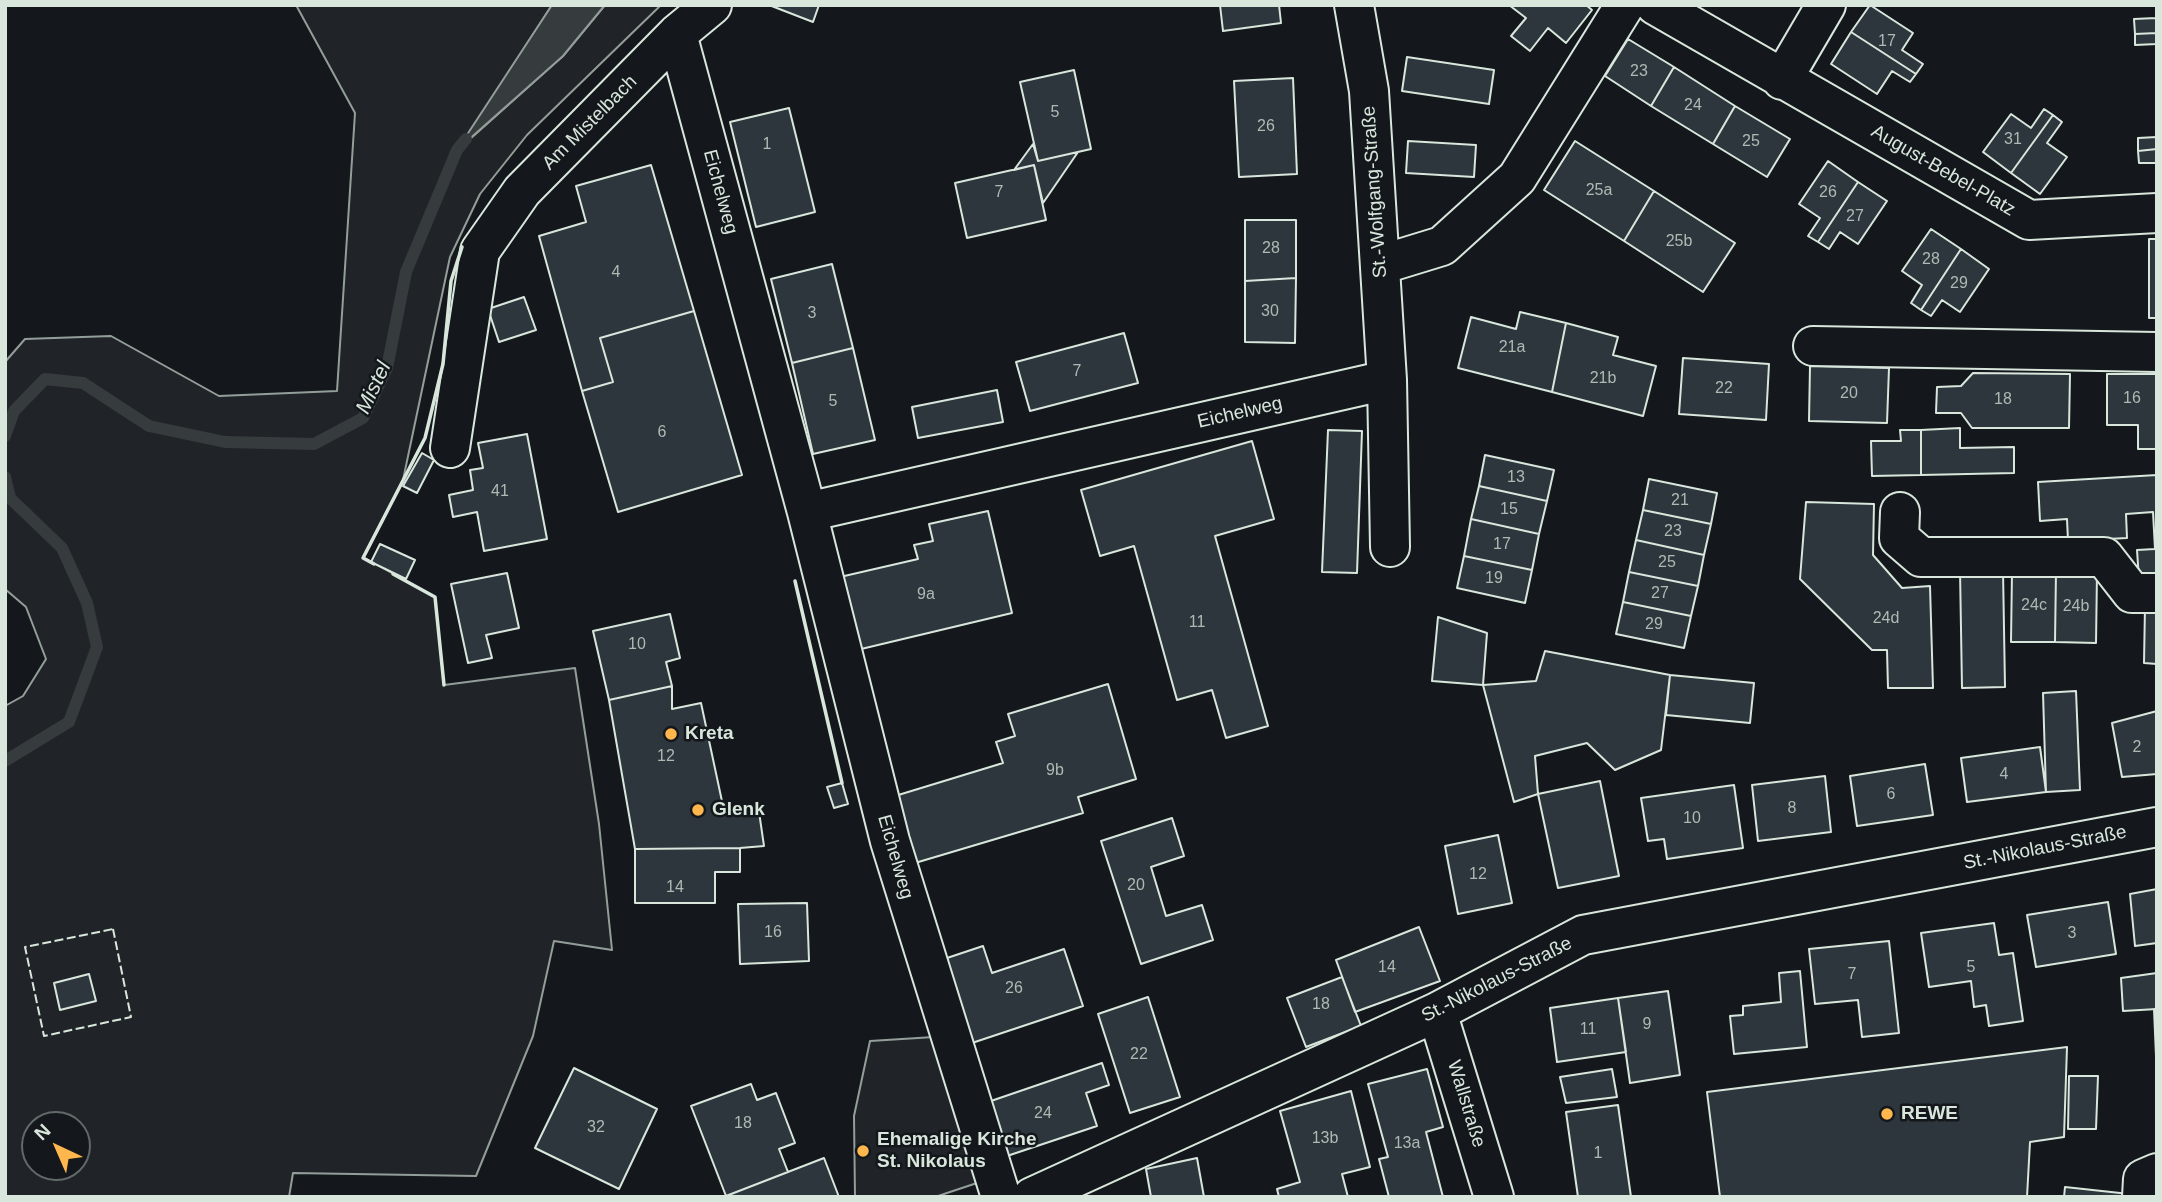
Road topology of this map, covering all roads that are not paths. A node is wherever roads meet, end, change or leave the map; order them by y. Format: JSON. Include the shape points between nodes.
{"nodes":[{"id":1,"x":712,"y":5,"type":"edge"},
{"id":2,"x":1354,"y":5,"type":"edge"},
{"id":3,"x":1625,"y":5,"type":"edge"},
{"id":4,"x":1655,"y":5,"type":"edge"},
{"id":5,"x":1826,"y":5,"type":"edge"},
{"id":6,"x":1696,"y":16,"type":"edge"},
{"id":7,"x":677,"y":34,"type":"junction"},
{"id":8,"x":1782,"y":80,"type":"junction"},
{"id":9,"x":2157,"y":213,"type":"edge"},
{"id":10,"x":1380,"y":262,"type":"junction"},
{"id":11,"x":1813,"y":346,"type":"dead end"},
{"id":12,"x":2157,"y":352,"type":"edge"},
{"id":13,"x":1387,"y":380,"type":"junction"},
{"id":14,"x":450,"y":447,"type":"dead end"},
{"id":15,"x":807,"y":512,"type":"junction"},
{"id":16,"x":1900,"y":512,"type":"dead end"},
{"id":17,"x":1390,"y":547,"type":"dead end"},
{"id":18,"x":2157,"y":593,"type":"edge"},
{"id":19,"x":2157,"y":827,"type":"edge"},
{"id":20,"x":1437,"y":1012,"type":"junction"},
{"id":21,"x":2157,"y":1174,"type":"edge"},
{"id":22,"x":1001,"y":1197,"type":"edge"},
{"id":23,"x":1032,"y":1197,"type":"edge"},
{"id":24,"x":1494,"y":1197,"type":"edge"},
{"id":25,"x":2142,"y":1197,"type":"edge"}],
"edges":[{"from":1,"to":7,"type":"street","name":"Am Mistelbach"},
{"from":2,"to":10,"type":"street","name":"St.-Wolfgang-Straße","via":[[1369,91]]},
{"from":3,"to":10,"type":"street","via":[[1517,178],[1441,246]]},
{"from":4,"to":6,"type":"street","name":"August-Bebel-Platz"},
{"from":5,"to":8,"type":"street"},
{"from":6,"to":8,"type":"street","name":"August-Bebel-Platz"},
{"from":7,"to":14,"type":"street","name":"Am Mistelbach","via":[[522,191],[480,251]]},
{"from":7,"to":15,"type":"street","name":"Eichelweg"},
{"from":8,"to":9,"type":"street","name":"August-Bebel-Platz","via":[[2029,220]]},
{"from":10,"to":13,"type":"street","name":"St.-Wolfgang-Straße"},
{"from":11,"to":12,"type":"street"},
{"from":13,"to":15,"type":"street","name":"Eichelweg"},
{"from":13,"to":17,"type":"street","name":"St.-Wolfgang-Straße"},
{"from":15,"to":22,"type":"street","name":"Eichelweg","via":[[890,841]]},
{"from":16,"to":18,"type":"street","via":[[1899,538],[1921,557],[2104,557],[2132,593]]},
{"from":19,"to":20,"type":"street","name":"St.-Nikolaus-Straße","via":[[1583,935]]},
{"from":20,"to":23,"type":"street","name":"St.-Nikolaus-Straße"},
{"from":20,"to":24,"type":"street","name":"Wallstraße"},
{"from":21,"to":25,"type":"street","via":[[2143,1179]]}]}
